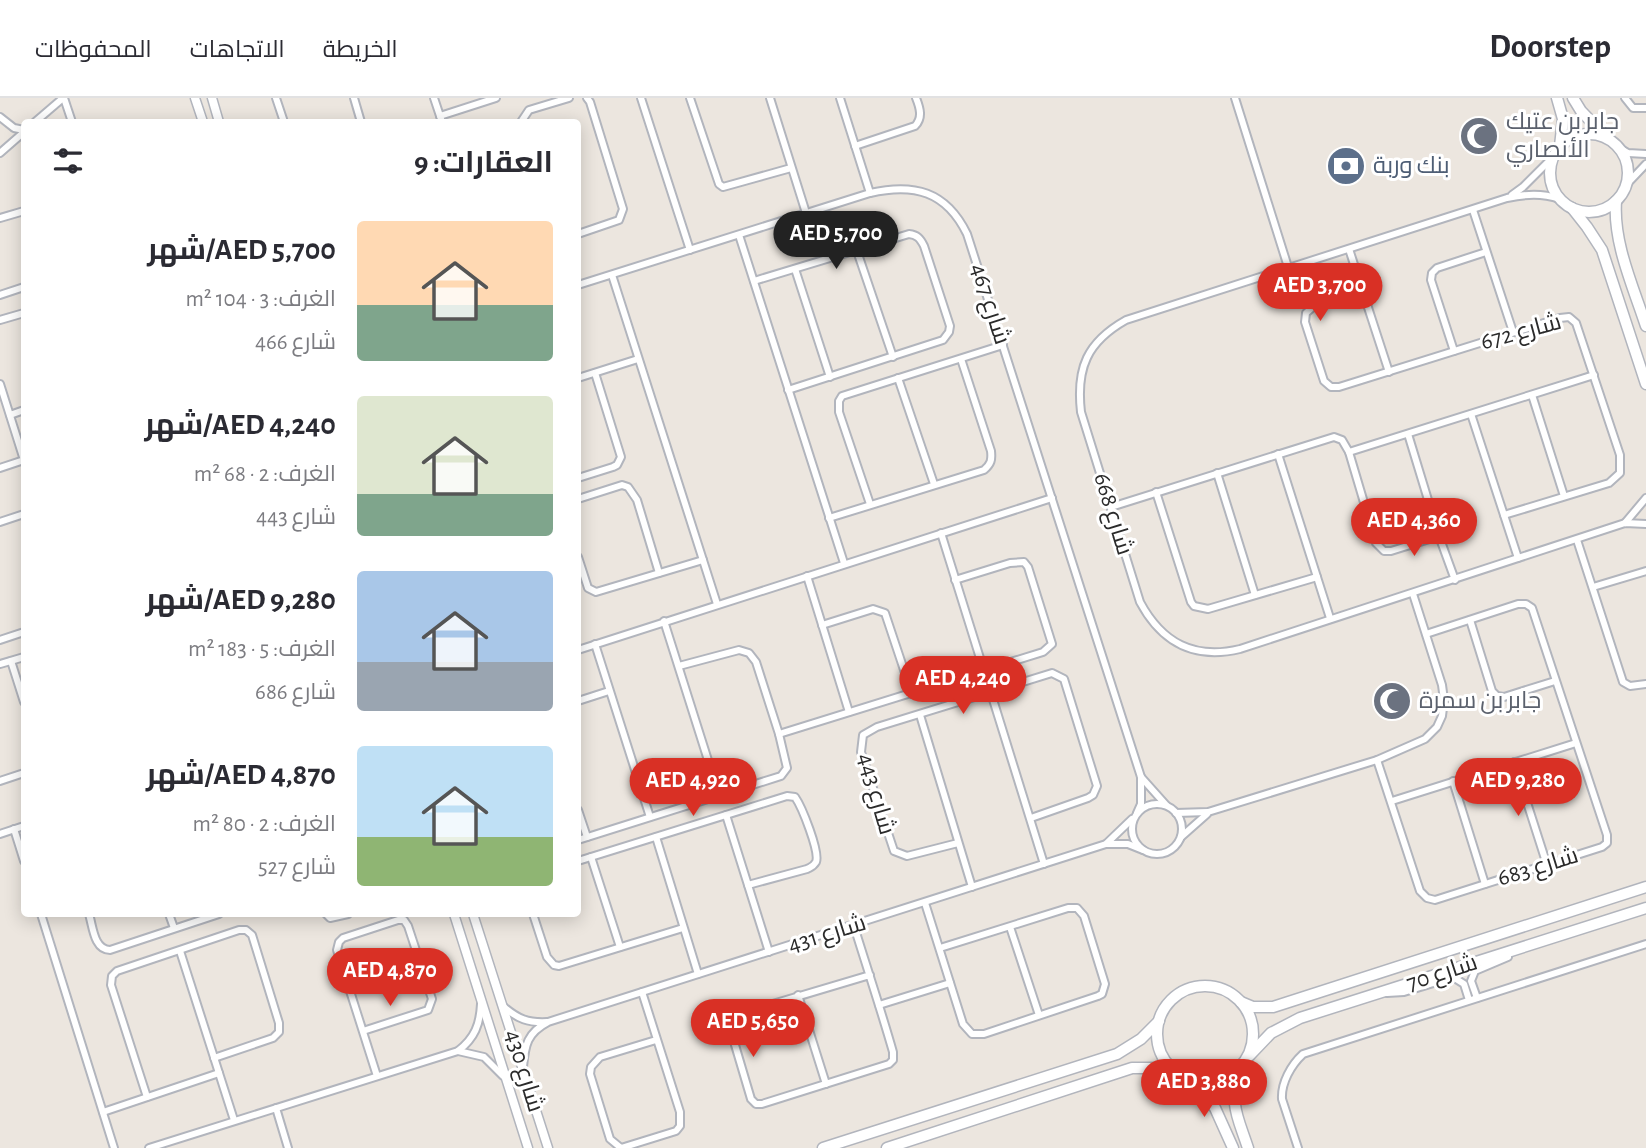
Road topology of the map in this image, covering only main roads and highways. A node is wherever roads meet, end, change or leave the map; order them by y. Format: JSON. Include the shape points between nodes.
{"nodes":[{"id":1,"x":1557,"y":98,"type":"edge"},
{"id":2,"x":1573,"y":98,"type":"edge"},
{"id":3,"x":1613,"y":143,"type":"junction"},
{"id":4,"x":1560,"y":146,"type":"junction"},
{"id":5,"x":1616,"y":201,"type":"junction"},
{"id":6,"x":1572,"y":208,"type":"junction"},
{"id":7,"x":1646,"y":326,"type":"edge"},
{"id":8,"x":1646,"y":384,"type":"edge"},
{"id":9,"x":1646,"y":887,"type":"edge"},
{"id":10,"x":1646,"y":908,"type":"edge"},
{"id":11,"x":1241,"y":1002,"type":"junction"},
{"id":12,"x":1159,"y":1021,"type":"junction"},
{"id":13,"x":1249,"y":1056,"type":"junction"},
{"id":14,"x":1242,"y":1066,"type":"junction"},
{"id":15,"x":1185,"y":1078,"type":"junction"},
{"id":16,"x":823,"y":1148,"type":"edge"},
{"id":17,"x":887,"y":1148,"type":"edge"},
{"id":18,"x":1233,"y":1148,"type":"edge"},
{"id":19,"x":1248,"y":1148,"type":"edge"}],
"edges":[{"from":1,"to":4,"type":"main road","via":[[1563,126]]},
{"from":2,"to":3,"type":"main road"},
{"from":3,"to":4,"type":"main road","via":[[1584,135]]},
{"from":3,"to":5,"type":"main road","via":[[1628,171]]},
{"from":4,"to":6,"type":"main road","via":[[1553,156],[1550,178],[1560,200]]},
{"from":5,"to":6,"type":"main road","via":[[1595,212]]},
{"from":5,"to":7,"type":"main road","via":[[1618,235]]},
{"from":6,"to":8,"type":"main road","via":[[1602,250]]},
{"from":9,"to":11,"type":"main road","name":"شارع 70","via":[[1273,1007]]},
{"from":10,"to":13,"type":"main road","name":"شارع 70","via":[[1285,1024]]},
{"from":11,"to":12,"type":"main road","via":[[1216,988],[1194,988],[1175,997]]},
{"from":11,"to":13,"type":"main road","via":[[1254,1033]]},
{"from":12,"to":15,"type":"main road","via":[[1160,1052]]},
{"from":12,"to":16,"type":"main road","via":[[1117,1054]]},
{"from":13,"to":14,"type":"main road"},
{"from":14,"to":15,"type":"main road","via":[[1218,1081]]},
{"from":14,"to":19,"type":"main road","via":[[1234,1104]]},
{"from":15,"to":17,"type":"main road","via":[[1161,1068],[1132,1068]]},
{"from":15,"to":18,"type":"main road","via":[[1215,1108]]}]}
